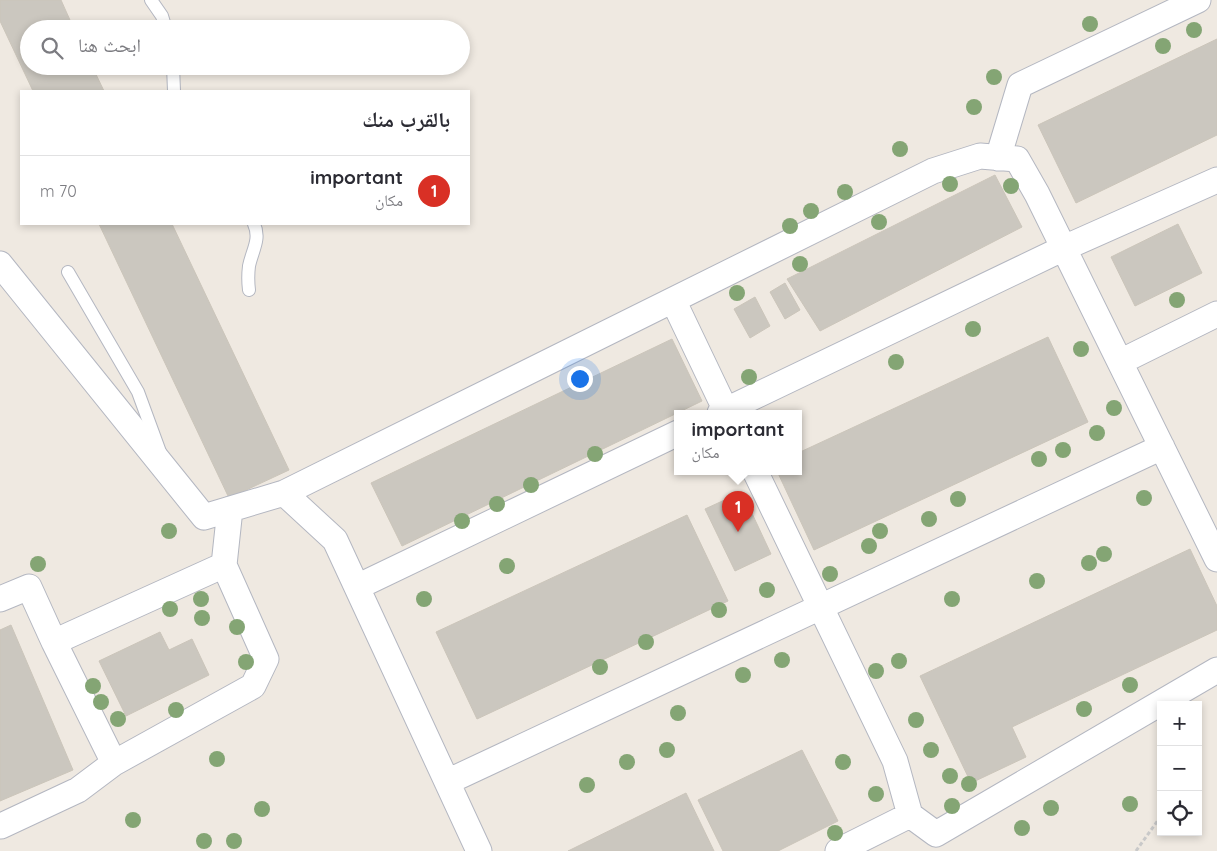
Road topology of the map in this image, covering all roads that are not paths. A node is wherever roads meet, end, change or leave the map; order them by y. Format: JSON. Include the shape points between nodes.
{"nodes":[{"id":1,"x":151,"y":0,"type":"edge"},
{"id":2,"x":1198,"y":0,"type":"edge"},
{"id":3,"x":163,"y":20,"type":"edge"},
{"id":4,"x":173,"y":75,"type":"edge"},
{"id":5,"x":174,"y":90,"type":"edge"},
{"id":6,"x":998,"y":158,"type":"junction"},
{"id":7,"x":1217,"y":180,"type":"edge"},
{"id":8,"x":254,"y":225,"type":"edge"},
{"id":9,"x":1064,"y":248,"type":"junction"},
{"id":10,"x":0,"y":264,"type":"edge"},
{"id":11,"x":68,"y":272,"type":"dead end"},
{"id":12,"x":249,"y":290,"type":"dead end"},
{"id":13,"x":673,"y":300,"type":"junction"},
{"id":14,"x":1217,"y":314,"type":"edge"},
{"id":15,"x":1120,"y":362,"type":"junction"},
{"id":16,"x":723,"y":410,"type":"edge"},
{"id":17,"x":728,"y":410,"type":"edge"},
{"id":18,"x":674,"y":435,"type":"edge"},
{"id":19,"x":1162,"y":447,"type":"junction"},
{"id":20,"x":164,"y":466,"type":"junction"},
{"id":21,"x":757,"y":475,"type":"edge"},
{"id":22,"x":284,"y":493,"type":"junction"},
{"id":23,"x":230,"y":509,"type":"junction"},
{"id":24,"x":1217,"y":559,"type":"edge"},
{"id":25,"x":224,"y":565,"type":"junction"},
{"id":26,"x":357,"y":587,"type":"junction"},
{"id":27,"x":0,"y":598,"type":"edge"},
{"id":28,"x":821,"y":607,"type":"junction"},
{"id":29,"x":54,"y":642,"type":"junction"},
{"id":30,"x":1217,"y":670,"type":"edge"},
{"id":31,"x":114,"y":763,"type":"junction"},
{"id":32,"x":447,"y":782,"type":"junction"},
{"id":33,"x":910,"y":815,"type":"junction"},
{"id":34,"x":1,"y":826,"type":"edge"},
{"id":35,"x":479,"y":851,"type":"edge"},
{"id":36,"x":838,"y":851,"type":"edge"}],
"edges":[{"from":1,"to":3,"type":"lane"},
{"from":2,"to":6,"type":"street","via":[[1020,85]]},
{"from":4,"to":5,"type":"lane"},
{"from":6,"to":9,"type":"street","via":[[1016,159],[1038,194]]},
{"from":6,"to":13,"type":"street","via":[[980,156],[933,170]]},
{"from":7,"to":9,"type":"street"},
{"from":8,"to":12,"type":"lane","via":[[257,239],[249,268]]},
{"from":9,"to":15,"type":"street"},
{"from":9,"to":17,"type":"street"},
{"from":10,"to":20,"type":"street"},
{"from":11,"to":20,"type":"lane","via":[[138,392]]},
{"from":13,"to":16,"type":"street"},
{"from":13,"to":22,"type":"street"},
{"from":14,"to":15,"type":"street"},
{"from":15,"to":19,"type":"street"},
{"from":18,"to":26,"type":"street"},
{"from":19,"to":24,"type":"street"},
{"from":19,"to":28,"type":"street"},
{"from":20,"to":23,"type":"street","via":[[204,517]]},
{"from":21,"to":28,"type":"street"},
{"from":22,"to":23,"type":"street"},
{"from":22,"to":26,"type":"street","via":[[335,540]]},
{"from":23,"to":25,"type":"street"},
{"from":25,"to":29,"type":"street"},
{"from":25,"to":31,"type":"street","via":[[266,659],[253,686]]},
{"from":26,"to":32,"type":"street"},
{"from":27,"to":29,"type":"street","via":[[29,587]]},
{"from":28,"to":32,"type":"street"},
{"from":28,"to":33,"type":"street","via":[[895,761]]},
{"from":29,"to":31,"type":"street"},
{"from":30,"to":33,"type":"street","via":[[936,834]]},
{"from":31,"to":34,"type":"street","via":[[78,790]]},
{"from":32,"to":35,"type":"street"},
{"from":33,"to":36,"type":"street"}]}
